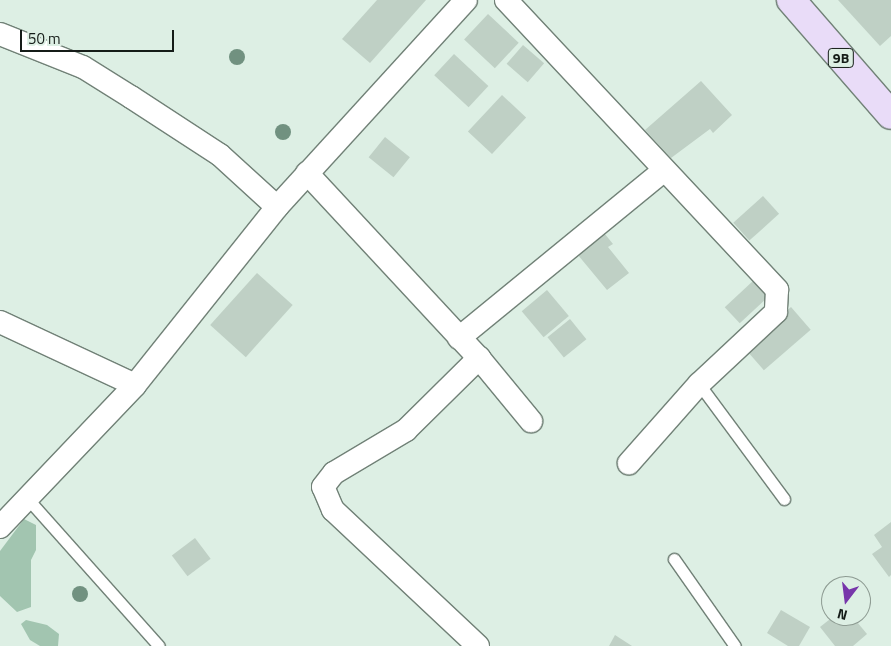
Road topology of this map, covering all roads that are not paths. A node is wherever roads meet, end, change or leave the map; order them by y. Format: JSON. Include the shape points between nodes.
{"nodes":[{"id":1,"x":466,"y":0,"type":"edge"},
{"id":2,"x":506,"y":0,"type":"edge"},
{"id":3,"x":791,"y":0,"type":"edge"},
{"id":4,"x":0,"y":34,"type":"edge"},
{"id":5,"x":887,"y":102,"type":"edge"},
{"id":6,"x":664,"y":170,"type":"junction"},
{"id":7,"x":307,"y":173,"type":"junction"},
{"id":8,"x":277,"y":207,"type":"junction"},
{"id":9,"x":0,"y":322,"type":"edge"},
{"id":10,"x":459,"y":338,"type":"junction"},
{"id":11,"x":479,"y":358,"type":"junction"},
{"id":12,"x":699,"y":384,"type":"junction"},
{"id":13,"x":135,"y":385,"type":"junction"},
{"id":14,"x":531,"y":421,"type":"dead end"},
{"id":15,"x":630,"y":462,"type":"dead end"},
{"id":16,"x":27,"y":498,"type":"junction"},
{"id":17,"x":784,"y":499,"type":"dead end"},
{"id":18,"x":0,"y":526,"type":"edge"},
{"id":19,"x":674,"y":559,"type":"dead end"},
{"id":20,"x":159,"y":646,"type":"edge"},
{"id":21,"x":478,"y":646,"type":"edge"},
{"id":22,"x":735,"y":646,"type":"edge"}],
"edges":[{"from":1,"to":7,"type":"street"},
{"from":2,"to":6,"type":"street"},
{"from":3,"to":5,"type":"main road","number":"9B"},
{"from":4,"to":8,"type":"street","via":[[83,67],[220,155]]},
{"from":6,"to":10,"type":"street"},
{"from":6,"to":12,"type":"street","via":[[777,290],[776,312]]},
{"from":7,"to":8,"type":"street"},
{"from":7,"to":10,"type":"street"},
{"from":8,"to":13,"type":"street"},
{"from":9,"to":13,"type":"street"},
{"from":10,"to":11,"type":"street"},
{"from":11,"to":14,"type":"street"},
{"from":11,"to":21,"type":"street","via":[[406,430],[334,473],[323,487],[332,510]]},
{"from":12,"to":15,"type":"street"},
{"from":12,"to":17,"type":"lane"},
{"from":13,"to":16,"type":"street"},
{"from":16,"to":18,"type":"street"},
{"from":16,"to":20,"type":"lane"},
{"from":19,"to":22,"type":"lane"}]}
